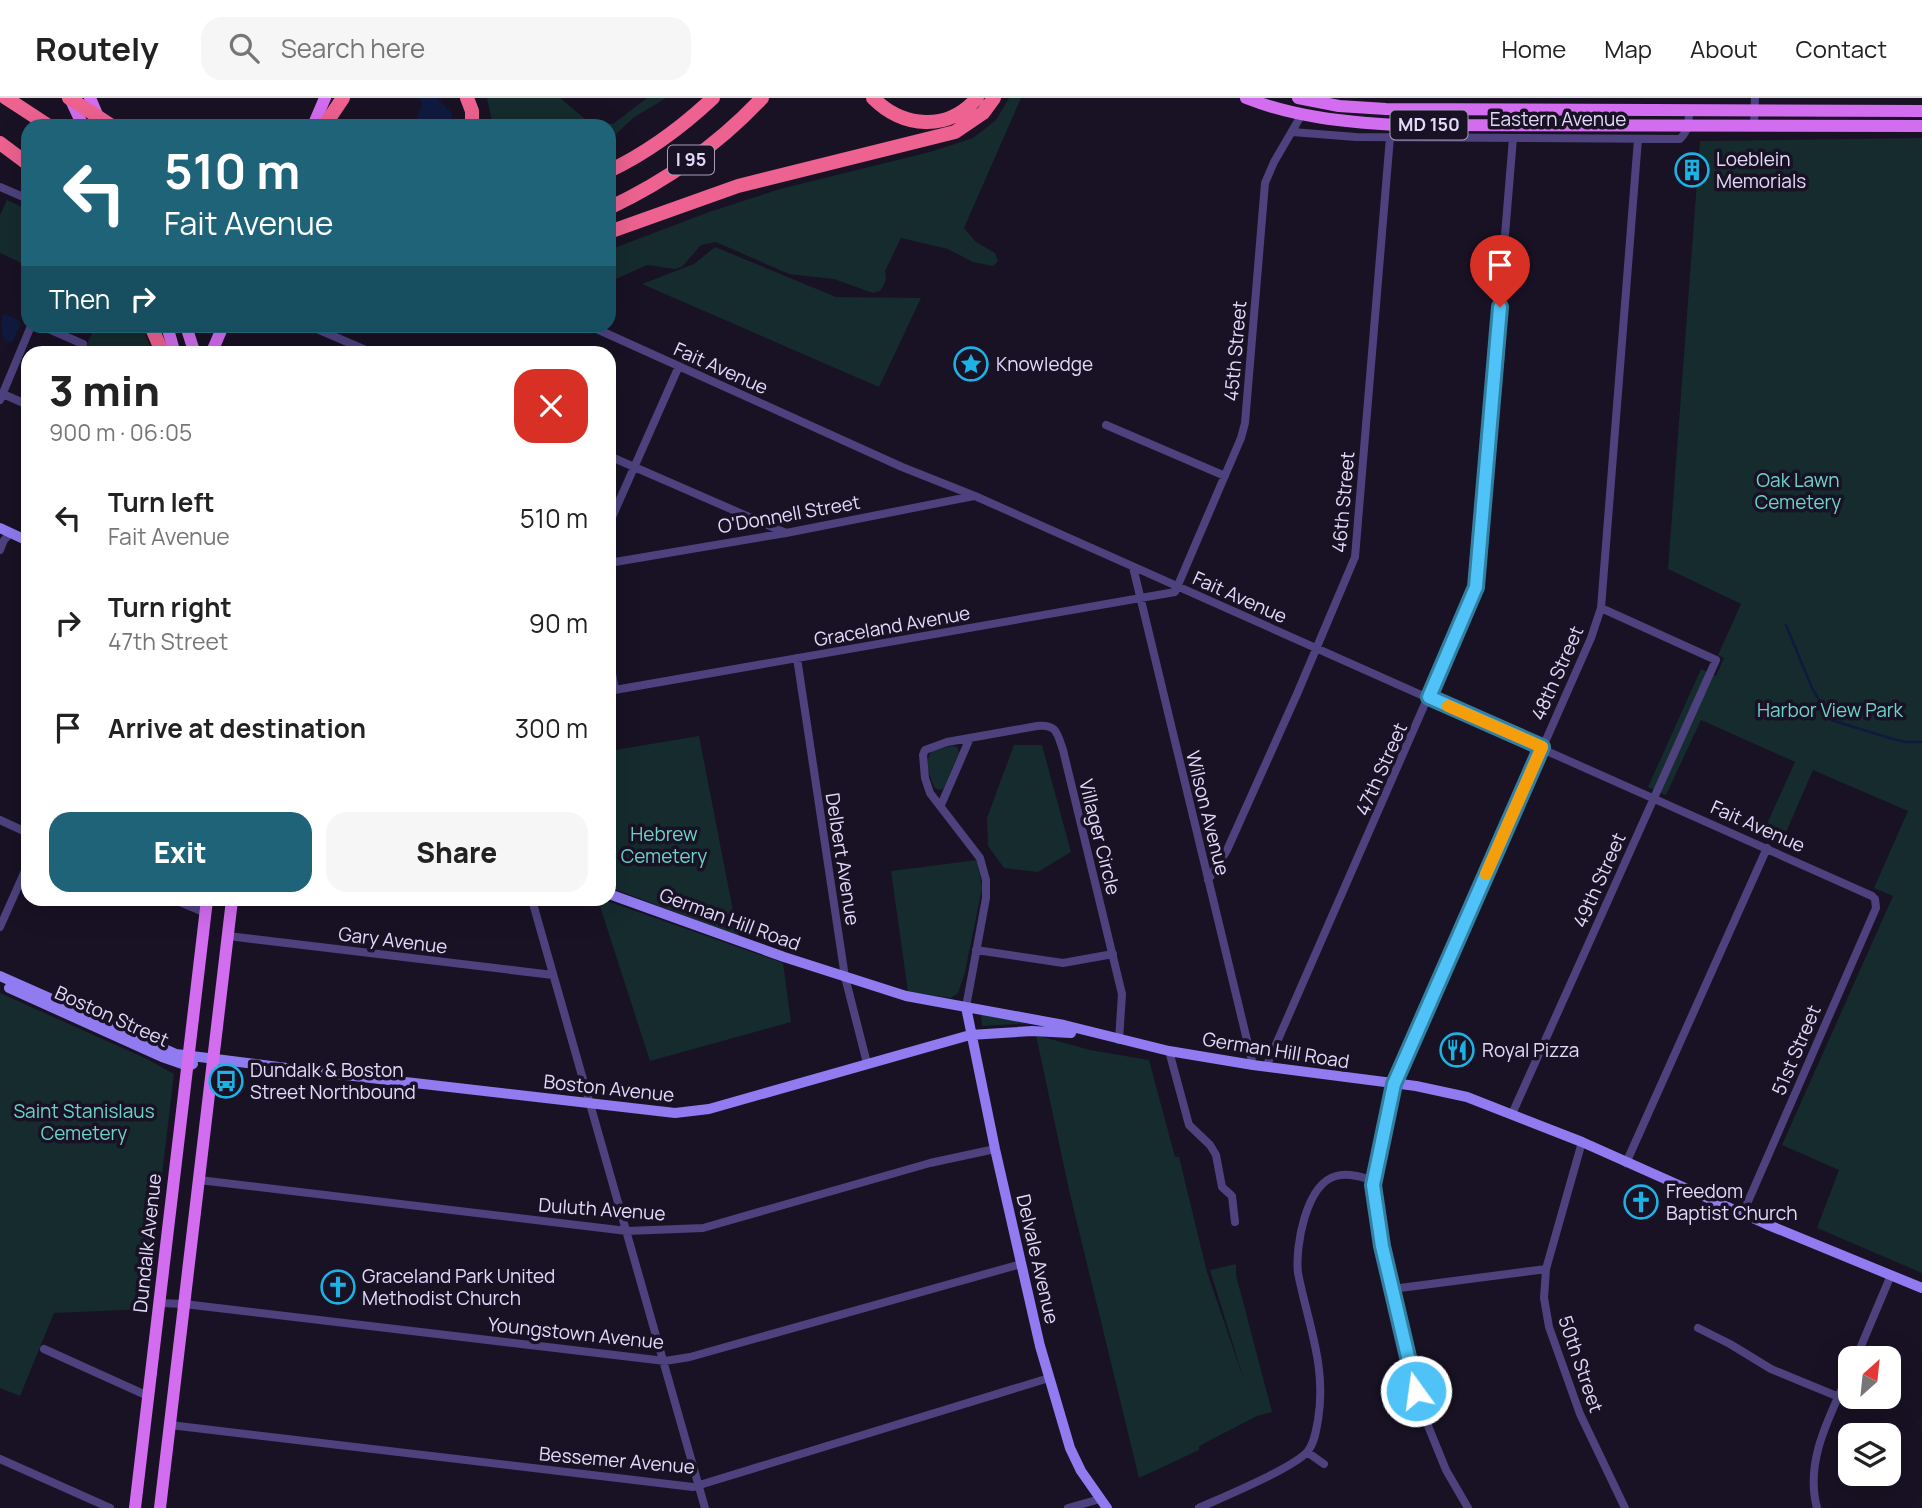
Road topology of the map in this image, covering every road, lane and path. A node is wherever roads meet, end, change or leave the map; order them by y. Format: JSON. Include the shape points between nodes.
{"nodes":[{"id":1,"x":6,"y":98,"type":"edge"},
{"id":2,"x":69,"y":98,"type":"edge"},
{"id":3,"x":90,"y":98,"type":"edge"},
{"id":4,"x":326,"y":98,"type":"edge"},
{"id":5,"x":342,"y":98,"type":"edge"},
{"id":6,"x":467,"y":98,"type":"edge"},
{"id":7,"x":762,"y":98,"type":"edge"},
{"id":8,"x":873,"y":98,"type":"edge"},
{"id":9,"x":977,"y":98,"type":"edge"},
{"id":10,"x":994,"y":98,"type":"edge"},
{"id":11,"x":1247,"y":98,"type":"edge"},
{"id":12,"x":1266,"y":98,"type":"edge"},
{"id":13,"x":1296,"y":98,"type":"edge"},
{"id":14,"x":709,"y":101,"type":"edge"},
{"id":15,"x":1639,"y":103,"type":"edge"},
{"id":16,"x":1754,"y":104,"type":"edge"},
{"id":17,"x":1386,"y":109,"type":"junction"},
{"id":18,"x":1689,"y":109,"type":"junction"},
{"id":19,"x":1922,"y":111,"type":"edge"},
{"id":20,"x":1302,"y":114,"type":"junction"},
{"id":21,"x":38,"y":119,"type":"edge"},
{"id":22,"x":80,"y":119,"type":"edge"},
{"id":23,"x":99,"y":119,"type":"edge"},
{"id":24,"x":101,"y":119,"type":"edge"},
{"id":25,"x":316,"y":119,"type":"edge"},
{"id":26,"x":328,"y":119,"type":"edge"},
{"id":27,"x":472,"y":119,"type":"edge"},
{"id":28,"x":1638,"y":125,"type":"junction"},
{"id":29,"x":1688,"y":125,"type":"junction"},
{"id":30,"x":1754,"y":125,"type":"junction"},
{"id":31,"x":1922,"y":126,"type":"edge"},
{"id":32,"x":1292,"y":132,"type":"junction"},
{"id":33,"x":1390,"y":137,"type":"junction"},
{"id":34,"x":1513,"y":138,"type":"junction"},
{"id":35,"x":1638,"y":139,"type":"junction"},
{"id":36,"x":0,"y":143,"type":"edge"},
{"id":37,"x":21,"y":159,"type":"edge"},
{"id":38,"x":616,"y":167,"type":"edge"},
{"id":39,"x":0,"y":187,"type":"edge"},
{"id":40,"x":21,"y":196,"type":"edge"},
{"id":41,"x":616,"y":204,"type":"edge"},
{"id":42,"x":616,"y":230,"type":"edge"},
{"id":43,"x":59,"y":333,"type":"edge"},
{"id":44,"x":326,"y":333,"type":"edge"},
{"id":45,"x":606,"y":333,"type":"edge"},
{"id":46,"x":83,"y":344,"type":"dead end"},
{"id":47,"x":356,"y":346,"type":"edge"},
{"id":48,"x":21,"y":350,"type":"edge"},
{"id":49,"x":679,"y":366,"type":"junction"},
{"id":50,"x":1,"y":397,"type":"edge"},
{"id":51,"x":21,"y":403,"type":"edge"},
{"id":52,"x":1106,"y":425,"type":"dead end"},
{"id":53,"x":616,"y":459,"type":"edge"},
{"id":54,"x":634,"y":467,"type":"junction"},
{"id":55,"x":1225,"y":476,"type":"junction"},
{"id":56,"x":975,"y":496,"type":"junction"},
{"id":57,"x":616,"y":508,"type":"edge"},
{"id":58,"x":5,"y":531,"type":"edge"},
{"id":59,"x":786,"y":533,"type":"junction"},
{"id":60,"x":0,"y":550,"type":"edge"},
{"id":61,"x":616,"y":563,"type":"edge"},
{"id":62,"x":1133,"y":567,"type":"junction"},
{"id":63,"x":1177,"y":587,"type":"junction"},
{"id":64,"x":1141,"y":598,"type":"junction"},
{"id":65,"x":1601,"y":608,"type":"junction"},
{"id":66,"x":1316,"y":649,"type":"junction"},
{"id":67,"x":797,"y":658,"type":"junction"},
{"id":68,"x":616,"y":690,"type":"edge"},
{"id":69,"x":1429,"y":697,"type":"junction"},
{"id":70,"x":970,"y":738,"type":"junction"},
{"id":71,"x":1542,"y":747,"type":"junction"},
{"id":72,"x":1653,"y":796,"type":"junction"},
{"id":73,"x":941,"y":805,"type":"junction"},
{"id":74,"x":0,"y":820,"type":"edge"},
{"id":75,"x":21,"y":830,"type":"edge"},
{"id":76,"x":1767,"y":848,"type":"junction"},
{"id":77,"x":21,"y":880,"type":"edge"},
{"id":78,"x":1208,"y":880,"type":"junction"},
{"id":79,"x":616,"y":896,"type":"edge"},
{"id":80,"x":1875,"y":899,"type":"joint"},
{"id":81,"x":189,"y":906,"type":"edge"},
{"id":82,"x":206,"y":906,"type":"edge"},
{"id":83,"x":231,"y":906,"type":"edge"},
{"id":84,"x":534,"y":906,"type":"edge"},
{"id":85,"x":205,"y":913,"type":"junction"},
{"id":86,"x":0,"y":927,"type":"edge"},
{"id":87,"x":228,"y":936,"type":"junction"},
{"id":88,"x":976,"y":950,"type":"junction"},
{"id":89,"x":1113,"y":954,"type":"junction"},
{"id":90,"x":553,"y":975,"type":"junction"},
{"id":91,"x":0,"y":976,"type":"edge"},
{"id":92,"x":845,"y":977,"type":"junction"},
{"id":93,"x":0,"y":984,"type":"edge"},
{"id":94,"x":967,"y":1007,"type":"junction"},
{"id":95,"x":970,"y":1035,"type":"junction"},
{"id":96,"x":1119,"y":1040,"type":"junction"},
{"id":97,"x":1169,"y":1051,"type":"junction"},
{"id":98,"x":213,"y":1059,"type":"junction"},
{"id":99,"x":188,"y":1061,"type":"junction"},
{"id":100,"x":867,"y":1063,"type":"junction"},
{"id":101,"x":1253,"y":1065,"type":"junction"},
{"id":102,"x":1266,"y":1067,"type":"junction"},
{"id":103,"x":1394,"y":1084,"type":"junction"},
{"id":104,"x":592,"y":1104,"type":"junction"},
{"id":105,"x":1512,"y":1114,"type":"junction"},
{"id":106,"x":1581,"y":1142,"type":"junction"},
{"id":107,"x":995,"y":1149,"type":"junction"},
{"id":108,"x":1626,"y":1163,"type":"junction"},
{"id":109,"x":199,"y":1180,"type":"junction"},
{"id":110,"x":1374,"y":1180,"type":"junction"},
{"id":111,"x":1743,"y":1213,"type":"junction"},
{"id":112,"x":1235,"y":1222,"type":"dead end"},
{"id":113,"x":627,"y":1231,"type":"junction"},
{"id":114,"x":1021,"y":1264,"type":"junction"},
{"id":115,"x":1546,"y":1269,"type":"junction"},
{"id":116,"x":1891,"y":1276,"type":"junction"},
{"id":117,"x":1922,"y":1288,"type":"edge"},
{"id":118,"x":1392,"y":1289,"type":"junction"},
{"id":119,"x":159,"y":1303,"type":"junction"},
{"id":120,"x":184,"y":1304,"type":"junction"},
{"id":121,"x":1698,"y":1328,"type":"dead end"},
{"id":122,"x":1861,"y":1346,"type":"edge"},
{"id":123,"x":44,"y":1349,"type":"dead end"},
{"id":124,"x":665,"y":1361,"type":"junction"},
{"id":125,"x":1049,"y":1378,"type":"junction"},
{"id":126,"x":148,"y":1396,"type":"junction"},
{"id":127,"x":1838,"y":1397,"type":"edge"},
{"id":128,"x":1838,"y":1400,"type":"edge"},
{"id":129,"x":170,"y":1425,"type":"junction"},
{"id":130,"x":1307,"y":1452,"type":"junction"},
{"id":131,"x":0,"y":1459,"type":"edge"},
{"id":132,"x":1324,"y":1464,"type":"dead end"},
{"id":133,"x":699,"y":1485,"type":"junction"},
{"id":134,"x":1103,"y":1504,"type":"edge"},
{"id":135,"x":110,"y":1508,"type":"edge"},
{"id":136,"x":135,"y":1508,"type":"edge"},
{"id":137,"x":160,"y":1508,"type":"edge"},
{"id":138,"x":705,"y":1508,"type":"edge"},
{"id":139,"x":1068,"y":1508,"type":"edge"},
{"id":140,"x":1199,"y":1508,"type":"edge"},
{"id":141,"x":1467,"y":1508,"type":"edge"},
{"id":142,"x":1625,"y":1508,"type":"edge"},
{"id":143,"x":1817,"y":1508,"type":"edge"}],
"edges":[{"from":1,"to":21,"type":"highway"},
{"from":2,"to":22,"type":"main road"},
{"from":2,"to":24,"type":"highway","bridge":true},
{"from":3,"to":23,"type":"main road"},
{"from":4,"to":25,"type":"main road"},
{"from":5,"to":26,"type":"highway"},
{"from":6,"to":27,"type":"highway"},
{"from":7,"to":41,"type":"highway","number":"I 95","via":[[692,159]]},
{"from":8,"to":9,"type":"highway","via":[[898,117],[929,123],[961,113]]},
{"from":10,"to":42,"type":"highway","via":[[983,113],[955,132],[738,186]]},
{"from":11,"to":20,"type":"main road","name":"Eastern Avenue","number":"MD 150"},
{"from":12,"to":13,"type":"main road","name":"Eastern Avenue","via":[[1286,104]]},
{"from":13,"to":17,"type":"main road","name":"Eastern Avenue","number":"MD 150"},
{"from":14,"to":38,"type":"highway","number":"I 95"},
{"from":15,"to":17,"type":"main road","name":"Eastern Avenue","number":"MD 150"},
{"from":15,"to":18,"type":"main road","name":"Eastern Avenue","number":"MD 150"},
{"from":15,"to":28,"type":"main road"},
{"from":16,"to":18,"type":"main road","name":"Eastern Avenue","number":"MD 150"},
{"from":16,"to":19,"type":"main road","name":"Eastern Avenue","number":"MD 150"},
{"from":16,"to":30,"type":"street"},
{"from":17,"to":20,"type":"main road","via":[[1360,113],[1310,108]]},
{"from":18,"to":29,"type":"street"},
{"from":20,"to":28,"type":"main road","name":"Eastern Avenue","number":"MD 150","via":[[1396,125]]},
{"from":20,"to":32,"type":"street","name":"45th Street"},
{"from":28,"to":29,"type":"main road","name":"Eastern Avenue","number":"MD 150"},
{"from":29,"to":30,"type":"main road","name":"Eastern Avenue","number":"MD 150"},
{"from":29,"to":35,"type":"street","name":"Eastern Avenue","via":[[1680,139]]},
{"from":30,"to":31,"type":"main road","name":"Eastern Avenue","number":"MD 150"},
{"from":32,"to":33,"type":"street","name":"Eastern Avenue"},
{"from":32,"to":55,"type":"street","name":"45th Street","via":[[1265,183],[1245,423]]},
{"from":33,"to":34,"type":"street","name":"Eastern Avenue"},
{"from":33,"to":66,"type":"street","name":"46th Street","via":[[1356,557]]},
{"from":34,"to":35,"type":"street","name":"Eastern Avenue"},
{"from":34,"to":69,"type":"street","name":"47th Street","via":[[1479,570],[1472,599]]},
{"from":35,"to":65,"type":"street","name":"48th Street"},
{"from":36,"to":37,"type":"highway"},
{"from":39,"to":40,"type":"street"},
{"from":43,"to":46,"type":"street"},
{"from":44,"to":47,"type":"street"},
{"from":45,"to":49,"type":"street","name":"Fait Avenue"},
{"from":48,"to":50,"type":"street"},
{"from":49,"to":54,"type":"street"},
{"from":49,"to":56,"type":"street","name":"Fait Avenue"},
{"from":50,"to":51,"type":"street"},
{"from":52,"to":55,"type":"street"},
{"from":53,"to":54,"type":"street"},
{"from":54,"to":57,"type":"street"},
{"from":54,"to":59,"type":"street"},
{"from":55,"to":63,"type":"street","name":"45th Street"},
{"from":56,"to":59,"type":"street","name":"O'Donnell Street"},
{"from":56,"to":62,"type":"street","name":"Fait Avenue"},
{"from":58,"to":60,"type":"street"},
{"from":59,"to":61,"type":"street","name":"O'Donnell Street"},
{"from":62,"to":63,"type":"street","name":"Fait Avenue"},
{"from":62,"to":64,"type":"street","name":"Wilson Avenue"},
{"from":63,"to":64,"type":"street","name":"Graceland Avenue","via":[[1175,592]]},
{"from":63,"to":66,"type":"street","name":"Fait Avenue"},
{"from":64,"to":67,"type":"street","name":"Graceland Avenue"},
{"from":64,"to":78,"type":"street","name":"Wilson Avenue"},
{"from":65,"to":71,"type":"street","name":"48th Street"},
{"from":65,"to":72,"type":"street","name":"49th Street","via":[[1716,660]]},
{"from":66,"to":69,"type":"street","name":"Fait Avenue"},
{"from":66,"to":78,"type":"street","name":"46th Street","via":[[1227,850]]},
{"from":67,"to":68,"type":"street","name":"Graceland Avenue"},
{"from":67,"to":92,"type":"street","name":"Delbert Avenue"},
{"from":69,"to":71,"type":"street","name":"Fait Avenue"},
{"from":69,"to":102,"type":"street","name":"47th Street"},
{"from":70,"to":73,"type":"street"},
{"from":70,"to":73,"type":"street","name":"Villager Circle","via":[[925,750],[928,787]]},
{"from":70,"to":89,"type":"street","name":"Villager Circle","via":[[1046,725],[1056,729]]},
{"from":71,"to":72,"type":"street","name":"Fait Avenue"},
{"from":71,"to":103,"type":"street","name":"48th Street"},
{"from":72,"to":76,"type":"street","name":"Fait Avenue"},
{"from":72,"to":105,"type":"street","name":"49th Street"},
{"from":73,"to":88,"type":"street","name":"Villager Circle","via":[[973,847],[983,869],[986,898]]},
{"from":74,"to":75,"type":"street"},
{"from":76,"to":80,"type":"street","name":"Fait Avenue"},
{"from":76,"to":108,"type":"street"},
{"from":77,"to":86,"type":"street"},
{"from":78,"to":101,"type":"street","name":"Wilson Avenue"},
{"from":79,"to":92,"type":"street","name":"German Hill Road"},
{"from":80,"to":111,"type":"street","name":"51st Street","via":[[1876,908]]},
{"from":81,"to":85,"type":"street"},
{"from":82,"to":85,"type":"main road","name":"Dundalk Avenue"},
{"from":83,"to":87,"type":"main road"},
{"from":84,"to":90,"type":"street"},
{"from":85,"to":99,"type":"main road","name":"Dundalk Avenue"},
{"from":87,"to":90,"type":"street","name":"Gary Avenue"},
{"from":87,"to":98,"type":"main road"},
{"from":88,"to":89,"type":"street","via":[[1063,963]]},
{"from":88,"to":94,"type":"street","name":"Villager Circle"},
{"from":89,"to":96,"type":"street","name":"Villager Circle","via":[[1122,994]]},
{"from":90,"to":104,"type":"street"},
{"from":91,"to":99,"type":"street","name":"Boston Street"},
{"from":92,"to":94,"type":"street","name":"German Hill Road","via":[[906,996]]},
{"from":92,"to":100,"type":"street","name":"Delbert Avenue"},
{"from":93,"to":99,"type":"street","name":"Boston Street","via":[[162,1058]]},
{"from":94,"to":95,"type":"street","name":"Delvale Avenue"},
{"from":94,"to":96,"type":"street","name":"German Hill Road"},
{"from":95,"to":96,"type":"street","name":"Boston Avenue","via":[[1032,1031]]},
{"from":95,"to":100,"type":"street","name":"Boston Avenue"},
{"from":95,"to":107,"type":"street","name":"Delvale Avenue"},
{"from":96,"to":97,"type":"street","name":"German Hill Road"},
{"from":97,"to":101,"type":"street","name":"German Hill Road"},
{"from":97,"to":112,"type":"street","via":[[1189,1125],[1216,1156],[1222,1187],[1232,1196]]},
{"from":98,"to":99,"type":"street","name":"Boston Avenue"},
{"from":98,"to":104,"type":"street","name":"Boston Avenue"},
{"from":98,"to":109,"type":"main road"},
{"from":99,"to":119,"type":"main road","name":"Dundalk Avenue"},
{"from":100,"to":104,"type":"street","name":"Boston Avenue","via":[[709,1109],[661,1112]]},
{"from":101,"to":102,"type":"street","name":"German Hill Road"},
{"from":102,"to":103,"type":"street","name":"German Hill Road"},
{"from":103,"to":105,"type":"street","name":"German Hill Road","via":[[1467,1097]]},
{"from":103,"to":110,"type":"street","name":"48th Street"},
{"from":104,"to":113,"type":"street"},
{"from":105,"to":106,"type":"street","name":"German Hill Road"},
{"from":106,"to":108,"type":"street","name":"German Hill Road"},
{"from":106,"to":115,"type":"street","name":"50th Street"},
{"from":107,"to":113,"type":"street","name":"Duluth Avenue","via":[[695,1230]]},
{"from":107,"to":114,"type":"street","name":"Delvale Avenue"},
{"from":108,"to":111,"type":"street","name":"German Hill Road"},
{"from":109,"to":113,"type":"street","name":"Duluth Avenue"},
{"from":109,"to":120,"type":"main road"},
{"from":110,"to":118,"type":"street","name":"48th Street"},
{"from":110,"to":130,"type":"street","via":[[1337,1175],[1322,1184],[1311,1202],[1297,1251],[1321,1380],[1316,1430]]},
{"from":111,"to":116,"type":"street","name":"German Hill Road"},
{"from":113,"to":124,"type":"street"},
{"from":114,"to":124,"type":"street","name":"Youngstown Avenue"},
{"from":114,"to":125,"type":"street","name":"Delvale Avenue"},
{"from":115,"to":118,"type":"street"},
{"from":115,"to":142,"type":"street","name":"50th Street","via":[[1545,1310],[1561,1363]]},
{"from":116,"to":117,"type":"street","name":"German Hill Road"},
{"from":116,"to":122,"type":"street"},
{"from":118,"to":141,"type":"street","name":"48th Street","via":[[1422,1411]]},
{"from":119,"to":120,"type":"street","name":"Youngstown Avenue"},
{"from":119,"to":126,"type":"main road","name":"Dundalk Avenue"},
{"from":120,"to":124,"type":"street","name":"Youngstown Avenue"},
{"from":120,"to":129,"type":"main road"},
{"from":121,"to":127,"type":"street","via":[[1771,1369]]},
{"from":123,"to":126,"type":"street"},
{"from":124,"to":133,"type":"street"},
{"from":125,"to":133,"type":"street","name":"Bessemer Avenue"},
{"from":125,"to":134,"type":"street","name":"Delvale Avenue","via":[[1070,1448]]},
{"from":126,"to":136,"type":"main road","name":"Dundalk Avenue"},
{"from":128,"to":143,"type":"street","via":[[1816,1455]]},
{"from":129,"to":133,"type":"street","name":"Bessemer Avenue"},
{"from":129,"to":137,"type":"main road"},
{"from":130,"to":132,"type":"street"},
{"from":130,"to":140,"type":"street"},
{"from":131,"to":135,"type":"street"},
{"from":133,"to":138,"type":"street"},
{"from":134,"to":139,"type":"street"}]}
